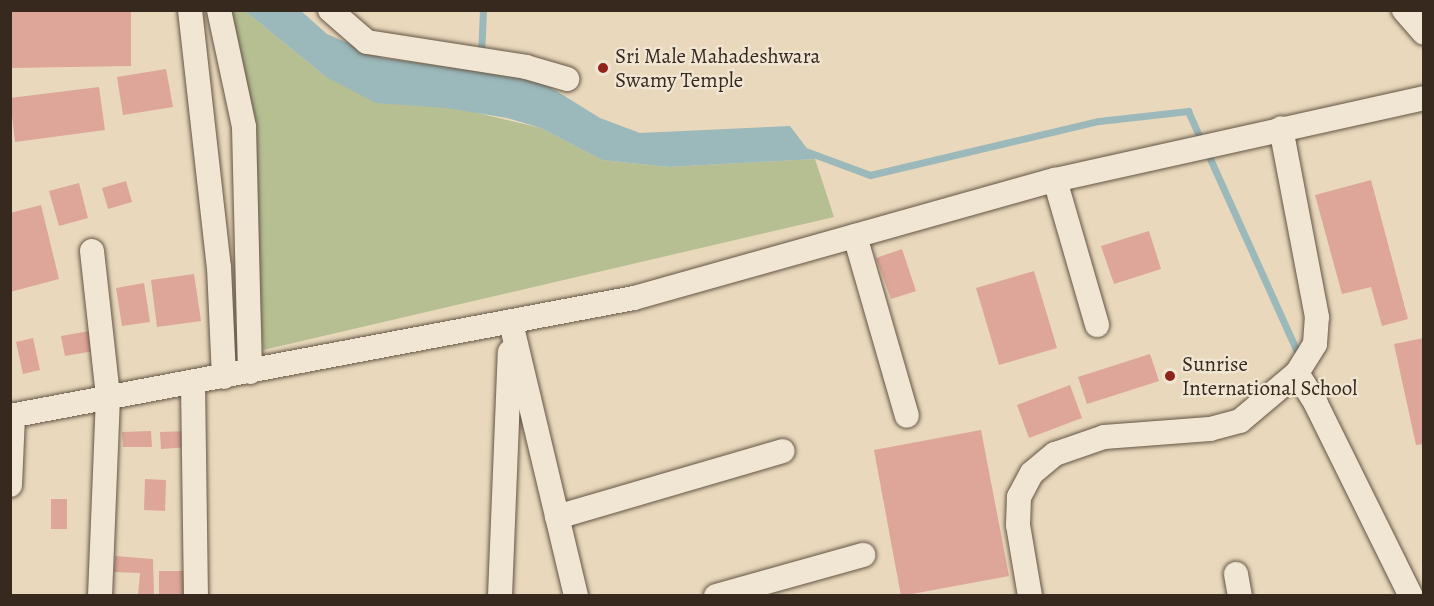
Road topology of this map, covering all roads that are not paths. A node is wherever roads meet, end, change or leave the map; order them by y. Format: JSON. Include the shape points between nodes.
{"nodes":[{"id":1,"x":190,"y":10,"type":"edge"},
{"id":2,"x":219,"y":10,"type":"edge"},
{"id":3,"x":330,"y":10,"type":"edge"},
{"id":4,"x":1404,"y":10,"type":"edge"},
{"id":5,"x":1424,"y":33,"type":"edge"},
{"id":6,"x":567,"y":79,"type":"dead end"},
{"id":7,"x":1424,"y":98,"type":"edge"},
{"id":8,"x":1281,"y":128,"type":"junction"},
{"id":9,"x":1055,"y":180,"type":"junction"},
{"id":10,"x":855,"y":236,"type":"junction"},
{"id":11,"x":92,"y":251,"type":"dead end"},
{"id":12,"x":511,"y":323,"type":"junction"},
{"id":13,"x":1097,"y":325,"type":"dead end"},
{"id":14,"x":250,"y":372,"type":"junction"},
{"id":15,"x":1297,"y":373,"type":"junction"},
{"id":16,"x":224,"y":377,"type":"junction"},
{"id":17,"x":193,"y":383,"type":"junction"},
{"id":18,"x":108,"y":397,"type":"junction"},
{"id":19,"x":12,"y":416,"type":"edge"},
{"id":20,"x":907,"y":416,"type":"dead end"},
{"id":21,"x":783,"y":451,"type":"dead end"},
{"id":22,"x":10,"y":485,"type":"edge"},
{"id":23,"x":557,"y":517,"type":"junction"},
{"id":24,"x":863,"y":555,"type":"dead end"},
{"id":25,"x":100,"y":596,"type":"edge"},
{"id":26,"x":196,"y":596,"type":"edge"},
{"id":27,"x":500,"y":596,"type":"edge"},
{"id":28,"x":576,"y":596,"type":"edge"},
{"id":29,"x":716,"y":596,"type":"edge"},
{"id":30,"x":1030,"y":596,"type":"edge"},
{"id":31,"x":1411,"y":596,"type":"edge"}],
"edges":[{"from":1,"to":16,"type":"street","via":[[219,267]]},
{"from":2,"to":14,"type":"street","via":[[244,127]]},
{"from":3,"to":6,"type":"street","via":[[367,42],[526,67]]},
{"from":4,"to":5,"type":"street"},
{"from":7,"to":8,"type":"street"},
{"from":8,"to":9,"type":"street"},
{"from":8,"to":15,"type":"street","via":[[1317,317],[1315,344]]},
{"from":9,"to":10,"type":"street"},
{"from":9,"to":13,"type":"street"},
{"from":10,"to":12,"type":"street","via":[[634,298]]},
{"from":10,"to":20,"type":"street"},
{"from":11,"to":18,"type":"street"},
{"from":12,"to":14,"type":"street"},
{"from":12,"to":23,"type":"street"},
{"from":12,"to":27,"type":"street"},
{"from":14,"to":16,"type":"street"},
{"from":15,"to":30,"type":"street","via":[[1240,421],[1210,429],[1104,437],[1055,454],[1032,473],[1019,496],[1018,525]]},
{"from":15,"to":31,"type":"street"},
{"from":16,"to":17,"type":"street"},
{"from":17,"to":18,"type":"street"},
{"from":17,"to":26,"type":"street"},
{"from":18,"to":19,"type":"street"},
{"from":18,"to":25,"type":"street"},
{"from":19,"to":22,"type":"street"},
{"from":21,"to":23,"type":"street"},
{"from":23,"to":28,"type":"street"},
{"from":24,"to":29,"type":"street"}]}
